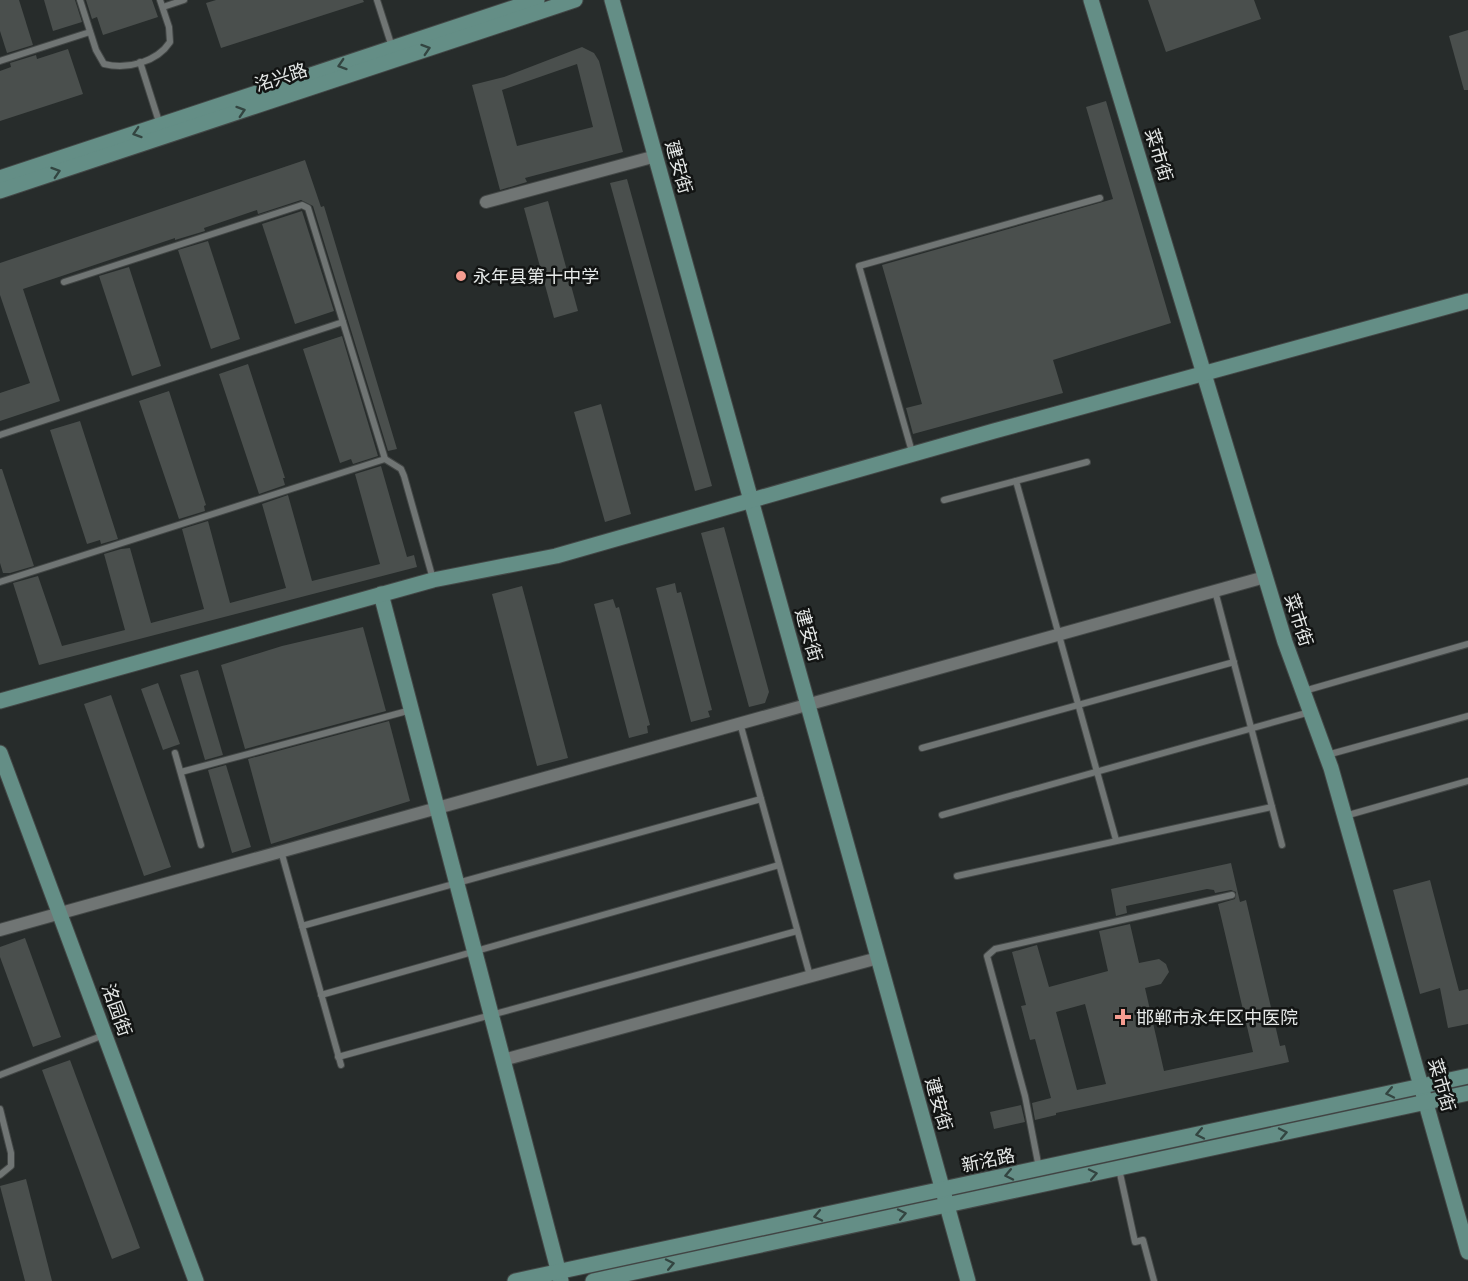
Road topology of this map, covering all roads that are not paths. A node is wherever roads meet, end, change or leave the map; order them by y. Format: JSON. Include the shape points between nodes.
{"nodes":[{"id":1,"x":80,"y":0,"type":"edge"},
{"id":2,"x":184,"y":0,"type":"edge"},
{"id":3,"x":377,"y":0,"type":"edge"},
{"id":4,"x":537,"y":0,"type":"edge"},
{"id":5,"x":575,"y":0,"type":"edge"},
{"id":6,"x":612,"y":0,"type":"edge"},
{"id":7,"x":1091,"y":0,"type":"edge"},
{"id":8,"x":161,"y":4,"type":"edge"},
{"id":9,"x":90,"y":32,"type":"junction"},
{"id":10,"x":392,"y":48,"type":"junction"},
{"id":11,"x":0,"y":61,"type":"edge"},
{"id":12,"x":140,"y":62,"type":"junction"},
{"id":13,"x":160,"y":125,"type":"junction"},
{"id":14,"x":656,"y":156,"type":"junction"},
{"id":15,"x":0,"y":178,"type":"edge"},
{"id":16,"x":0,"y":191,"type":"edge"},
{"id":17,"x":1100,"y":198,"type":"dead end"},
{"id":18,"x":486,"y":202,"type":"dead end"},
{"id":19,"x":64,"y":282,"type":"dead end"},
{"id":20,"x":1468,"y":301,"type":"edge"},
{"id":21,"x":343,"y":322,"type":"junction"},
{"id":22,"x":1204,"y":375,"type":"junction"},
{"id":23,"x":0,"y":435,"type":"edge"},
{"id":24,"x":912,"y":454,"type":"junction"},
{"id":25,"x":385,"y":459,"type":"junction"},
{"id":26,"x":1087,"y":462,"type":"dead end"},
{"id":27,"x":1016,"y":481,"type":"junction"},
{"id":28,"x":751,"y":500,"type":"junction"},
{"id":29,"x":944,"y":500,"type":"dead end"},
{"id":30,"x":1265,"y":577,"type":"junction"},
{"id":31,"x":433,"y":580,"type":"junction"},
{"id":32,"x":0,"y":582,"type":"edge"},
{"id":33,"x":1215,"y":591,"type":"junction"},
{"id":34,"x":381,"y":594,"type":"junction"},
{"id":35,"x":1059,"y":634,"type":"junction"},
{"id":36,"x":1468,"y":644,"type":"edge"},
{"id":37,"x":1234,"y":662,"type":"junction"},
{"id":38,"x":1303,"y":691,"type":"junction"},
{"id":39,"x":0,"y":701,"type":"edge"},
{"id":40,"x":808,"y":703,"type":"junction"},
{"id":41,"x":1078,"y":705,"type":"junction"},
{"id":42,"x":411,"y":710,"type":"junction"},
{"id":43,"x":1311,"y":712,"type":"junction"},
{"id":44,"x":1468,"y":716,"type":"edge"},
{"id":45,"x":740,"y":722,"type":"junction"},
{"id":46,"x":1251,"y":729,"type":"junction"},
{"id":47,"x":922,"y":748,"type":"dead end"},
{"id":48,"x":0,"y":753,"type":"edge"},
{"id":49,"x":175,"y":753,"type":"dead end"},
{"id":50,"x":1326,"y":755,"type":"junction"},
{"id":51,"x":181,"y":772,"type":"junction"},
{"id":52,"x":1097,"y":772,"type":"junction"},
{"id":53,"x":1468,"y":781,"type":"edge"},
{"id":54,"x":761,"y":799,"type":"junction"},
{"id":55,"x":437,"y":807,"type":"junction"},
{"id":56,"x":1272,"y":807,"type":"junction"},
{"id":57,"x":942,"y":815,"type":"dead end"},
{"id":58,"x":1345,"y":816,"type":"junction"},
{"id":59,"x":1116,"y":840,"type":"junction"},
{"id":60,"x":201,"y":845,"type":"dead end"},
{"id":61,"x":1282,"y":845,"type":"dead end"},
{"id":62,"x":281,"y":850,"type":"junction"},
{"id":63,"x":779,"y":865,"type":"junction"},
{"id":64,"x":957,"y":876,"type":"dead end"},
{"id":65,"x":457,"y":883,"type":"junction"},
{"id":66,"x":1232,"y":895,"type":"dead end"},
{"id":67,"x":60,"y":913,"type":"junction"},
{"id":68,"x":302,"y":926,"type":"junction"},
{"id":69,"x":0,"y":930,"type":"edge"},
{"id":70,"x":797,"y":931,"type":"junction"},
{"id":71,"x":474,"y":951,"type":"junction"},
{"id":72,"x":878,"y":958,"type":"junction"},
{"id":73,"x":810,"y":976,"type":"junction"},
{"id":74,"x":321,"y":994,"type":"junction"},
{"id":75,"x":491,"y":1015,"type":"junction"},
{"id":76,"x":105,"y":1035,"type":"junction"},
{"id":77,"x":338,"y":1057,"type":"junction"},
{"id":78,"x":503,"y":1060,"type":"junction"},
{"id":79,"x":341,"y":1065,"type":"dead end"},
{"id":80,"x":0,"y":1075,"type":"edge"},
{"id":81,"x":1468,"y":1076,"type":"edge"},
{"id":82,"x":1422,"y":1086,"type":"junction"},
{"id":83,"x":1468,"y":1093,"type":"edge"},
{"id":84,"x":1426,"y":1102,"type":"junction"},
{"id":85,"x":0,"y":1109,"type":"edge"},
{"id":86,"x":1119,"y":1168,"type":"junction"},
{"id":87,"x":1039,"y":1169,"type":"junction"},
{"id":88,"x":0,"y":1175,"type":"edge"},
{"id":89,"x":943,"y":1189,"type":"junction"},
{"id":90,"x":947,"y":1205,"type":"junction"},
{"id":91,"x":1468,"y":1252,"type":"edge"},
{"id":92,"x":560,"y":1276,"type":"edge"},
{"id":93,"x":196,"y":1281,"type":"edge"},
{"id":94,"x":515,"y":1281,"type":"edge"},
{"id":95,"x":593,"y":1281,"type":"edge"},
{"id":96,"x":968,"y":1281,"type":"edge"},
{"id":97,"x":1154,"y":1281,"type":"edge"}],
"edges":[{"from":1,"to":9,"type":"lane"},
{"from":2,"to":8,"type":"lane"},
{"from":3,"to":10,"type":"lane"},
{"from":4,"to":10,"type":"street","name":"洺兴路"},
{"from":16,"to":5,"type":"street","name":"洺兴路","one_way":true},
{"from":6,"to":14,"type":"street","name":"建安街"},
{"from":7,"to":22,"type":"street","name":"菜市街"},
{"from":8,"to":12,"type":"lane","via":[[170,42],[160,54]]},
{"from":9,"to":11,"type":"lane"},
{"from":9,"to":12,"type":"lane","via":[[104,64],[116,67]]},
{"from":10,"to":13,"type":"street","name":"洺兴路","one_way":true},
{"from":12,"to":13,"type":"lane"},
{"from":13,"to":15,"type":"street","name":"洺兴路","one_way":true},
{"from":14,"to":18,"type":"street"},
{"from":14,"to":28,"type":"street","name":"建安街"},
{"from":17,"to":24,"type":"lane","via":[[859,266]]},
{"from":19,"to":21,"type":"lane","via":[[302,205],[308,208]]},
{"from":20,"to":22,"type":"street"},
{"from":21,"to":23,"type":"lane"},
{"from":21,"to":25,"type":"lane"},
{"from":22,"to":24,"type":"street"},
{"from":22,"to":30,"type":"street","name":"菜市街"},
{"from":24,"to":28,"type":"street"},
{"from":25,"to":31,"type":"lane","via":[[401,469],[404,476]]},
{"from":25,"to":32,"type":"lane"},
{"from":26,"to":27,"type":"lane"},
{"from":27,"to":29,"type":"lane"},
{"from":27,"to":35,"type":"lane"},
{"from":28,"to":31,"type":"street","via":[[556,555]]},
{"from":28,"to":40,"type":"street","name":"建安街"},
{"from":30,"to":33,"type":"street"},
{"from":30,"to":38,"type":"street","name":"菜市街"},
{"from":31,"to":34,"type":"street"},
{"from":33,"to":35,"type":"street"},
{"from":33,"to":37,"type":"lane"},
{"from":34,"to":39,"type":"street"},
{"from":34,"to":42,"type":"street"},
{"from":35,"to":40,"type":"street"},
{"from":35,"to":41,"type":"lane"},
{"from":36,"to":38,"type":"lane"},
{"from":37,"to":41,"type":"lane"},
{"from":37,"to":46,"type":"lane"},
{"from":38,"to":43,"type":"street","name":"菜市街"},
{"from":40,"to":45,"type":"street"},
{"from":40,"to":72,"type":"street","name":"建安街"},
{"from":41,"to":47,"type":"lane"},
{"from":41,"to":52,"type":"lane"},
{"from":42,"to":51,"type":"lane"},
{"from":42,"to":55,"type":"street"},
{"from":43,"to":46,"type":"lane"},
{"from":43,"to":50,"type":"street","name":"菜市街"},
{"from":44,"to":50,"type":"lane"},
{"from":45,"to":54,"type":"lane"},
{"from":45,"to":55,"type":"street"},
{"from":46,"to":52,"type":"lane"},
{"from":46,"to":56,"type":"lane"},
{"from":48,"to":67,"type":"street","name":"洺园街"},
{"from":49,"to":51,"type":"lane"},
{"from":50,"to":58,"type":"street","name":"菜市街"},
{"from":51,"to":60,"type":"lane"},
{"from":52,"to":57,"type":"lane"},
{"from":52,"to":59,"type":"lane"},
{"from":53,"to":58,"type":"lane"},
{"from":54,"to":63,"type":"lane"},
{"from":54,"to":65,"type":"lane"},
{"from":55,"to":62,"type":"street"},
{"from":55,"to":65,"type":"street"},
{"from":56,"to":59,"type":"lane"},
{"from":56,"to":61,"type":"lane"},
{"from":58,"to":82,"type":"street","name":"菜市街"},
{"from":59,"to":64,"type":"lane"},
{"from":62,"to":67,"type":"street"},
{"from":62,"to":68,"type":"lane"},
{"from":63,"to":70,"type":"lane"},
{"from":63,"to":71,"type":"lane"},
{"from":65,"to":68,"type":"lane"},
{"from":65,"to":71,"type":"street"},
{"from":66,"to":87,"type":"lane","via":[[995,949],[987,956],[1025,1096]]},
{"from":67,"to":69,"type":"street"},
{"from":67,"to":76,"type":"street","name":"洺园街"},
{"from":68,"to":74,"type":"lane"},
{"from":70,"to":73,"type":"lane"},
{"from":70,"to":75,"type":"lane"},
{"from":71,"to":74,"type":"lane"},
{"from":71,"to":75,"type":"street"},
{"from":72,"to":73,"type":"street"},
{"from":72,"to":89,"type":"street","name":"建安街"},
{"from":73,"to":78,"type":"street"},
{"from":74,"to":77,"type":"lane"},
{"from":75,"to":77,"type":"lane"},
{"from":75,"to":78,"type":"street"},
{"from":76,"to":80,"type":"lane"},
{"from":76,"to":93,"type":"street","name":"洺园街"},
{"from":77,"to":79,"type":"lane"},
{"from":78,"to":92,"type":"street"},
{"from":81,"to":82,"type":"street","name":"新洺路"},
{"from":82,"to":84,"type":"street","name":"菜市街"},
{"from":82,"to":87,"type":"street","name":"新洺路","one_way":true},
{"from":83,"to":84,"type":"street","name":"新洺路"},
{"from":86,"to":84,"type":"street","name":"新洺路","one_way":true},
{"from":84,"to":91,"type":"street","name":"菜市街"},
{"from":85,"to":88,"type":"lane","via":[[11,1166]]},
{"from":90,"to":86,"type":"street","name":"新洺路","one_way":true},
{"from":86,"to":97,"type":"lane","via":[[1135,1242],[1143,1240]]},
{"from":87,"to":89,"type":"street","name":"新洺路","one_way":true},
{"from":89,"to":90,"type":"street","name":"建安街"},
{"from":89,"to":92,"type":"street","name":"新洺路","one_way":true},
{"from":95,"to":90,"type":"street","name":"新洺路","one_way":true},
{"from":90,"to":96,"type":"street","name":"建安街"},
{"from":92,"to":94,"type":"street","name":"新洺路"}]}
